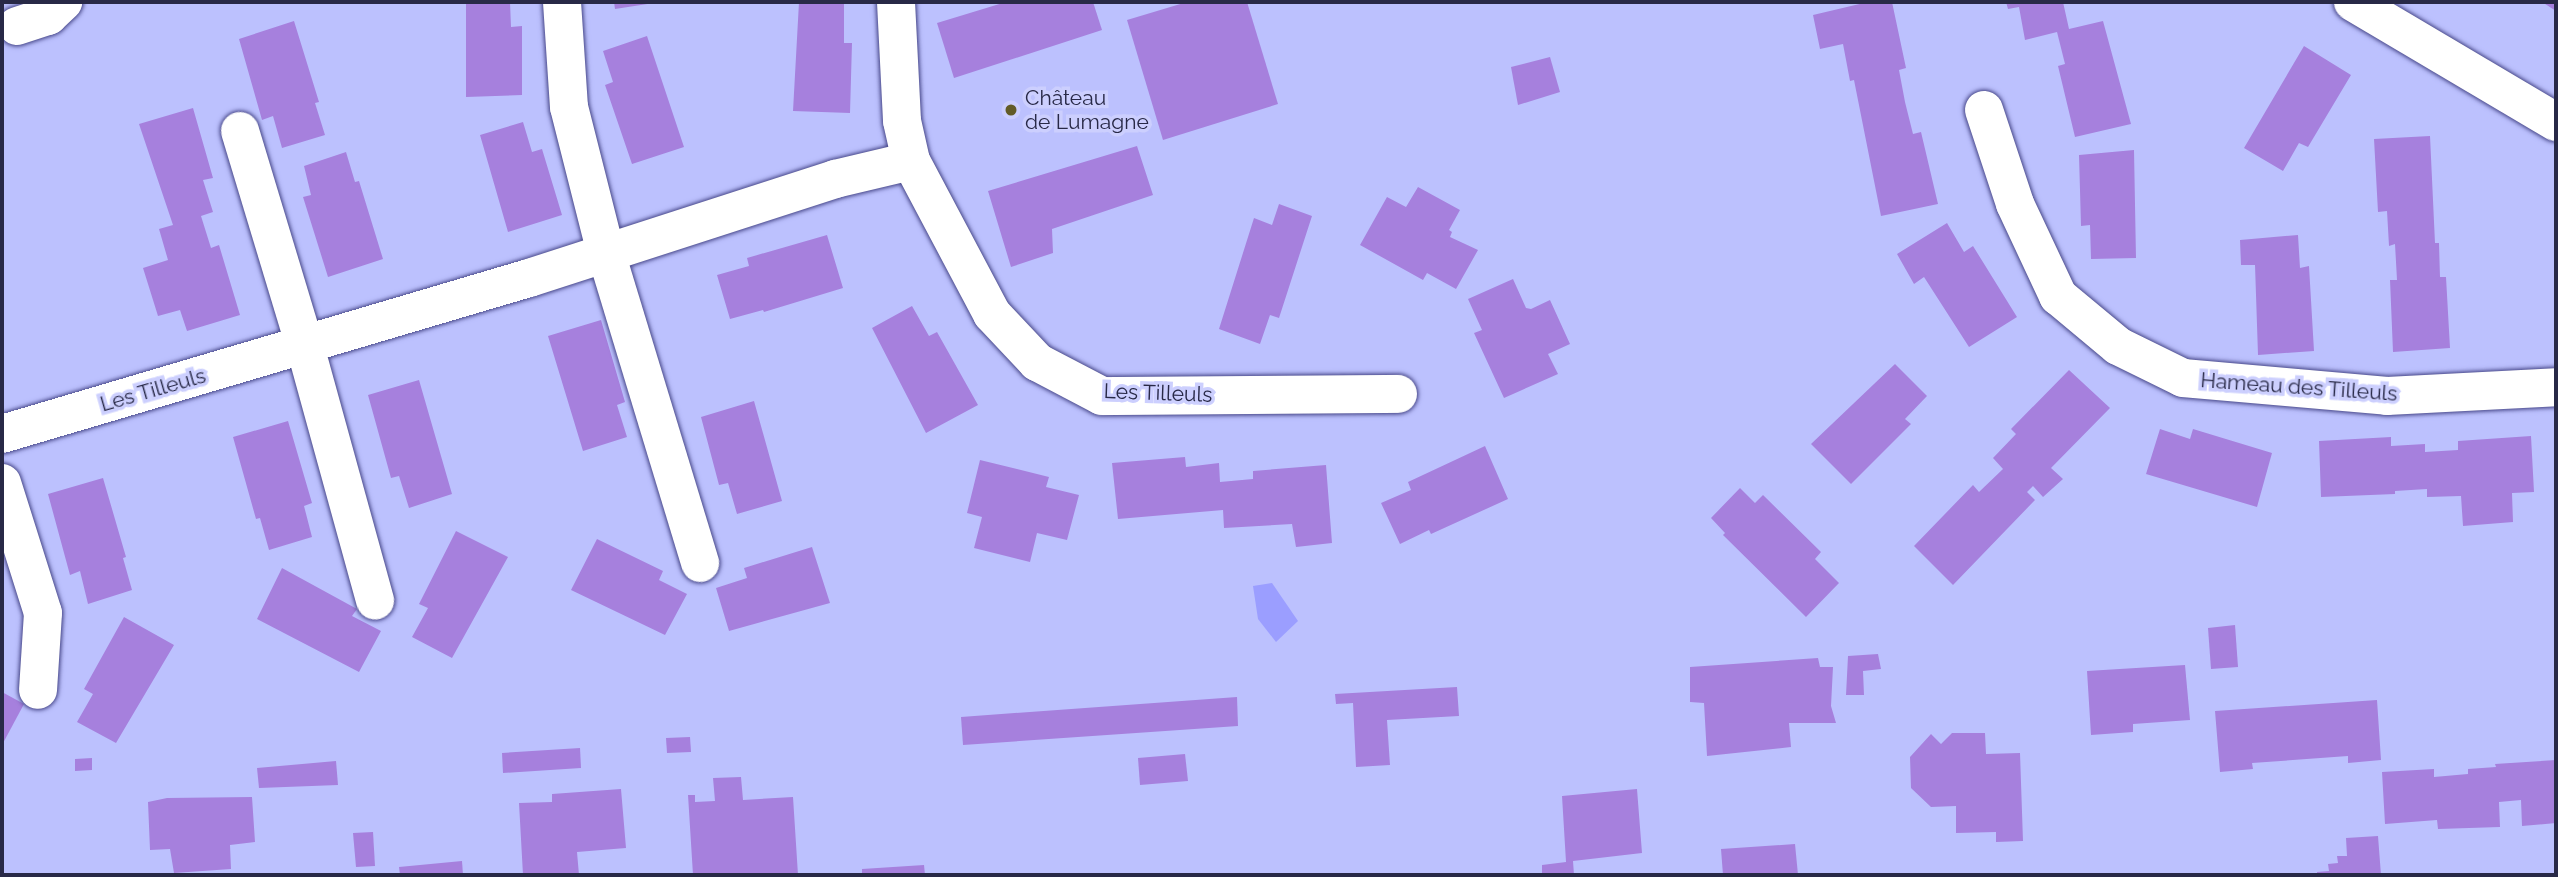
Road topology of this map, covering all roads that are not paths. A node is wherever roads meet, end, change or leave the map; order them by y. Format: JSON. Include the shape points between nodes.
{"nodes":[{"id":1,"x":63,"y":2,"type":"edge"},
{"id":2,"x":562,"y":2,"type":"edge"},
{"id":3,"x":896,"y":2,"type":"edge"},
{"id":4,"x":2353,"y":2,"type":"edge"},
{"id":5,"x":17,"y":26,"type":"dead end"},
{"id":6,"x":1984,"y":110,"type":"dead end"},
{"id":7,"x":2555,"y":119,"type":"edge"},
{"id":8,"x":240,"y":131,"type":"dead end"},
{"id":9,"x":911,"y":161,"type":"junction"},
{"id":10,"x":606,"y":253,"type":"junction"},
{"id":11,"x":305,"y":346,"type":"junction"},
{"id":12,"x":2556,"y":387,"type":"edge"},
{"id":13,"x":1398,"y":394,"type":"dead end"},
{"id":14,"x":2,"y":434,"type":"edge"},
{"id":15,"x":2,"y":483,"type":"edge"},
{"id":16,"x":700,"y":563,"type":"dead end"},
{"id":17,"x":375,"y":601,"type":"dead end"},
{"id":18,"x":38,"y":690,"type":"dead end"}],
"edges":[{"from":1,"to":5,"type":"street","via":[[48,16]]},
{"from":2,"to":10,"type":"street","via":[[569,107]]},
{"from":3,"to":9,"type":"street","name":"Les Tilleuls","via":[[902,121]]},
{"from":4,"to":7,"type":"street"},
{"from":6,"to":12,"type":"street","name":"Hameau des Tilleuls","via":[[2015,204],[2058,296],[2118,346],[2183,378],[2388,396]]},
{"from":8,"to":11,"type":"street"},
{"from":9,"to":10,"type":"street","name":"Les Tilleuls","via":[[835,179]]},
{"from":9,"to":13,"type":"street","name":"Les Tilleuls","via":[[992,314],[1037,362],[1102,396]]},
{"from":10,"to":11,"type":"street","name":"Les Tilleuls"},
{"from":10,"to":16,"type":"street"},
{"from":11,"to":14,"type":"street","name":"Les Tilleuls"},
{"from":11,"to":17,"type":"street"},
{"from":15,"to":18,"type":"street","via":[[43,612]]}]}
